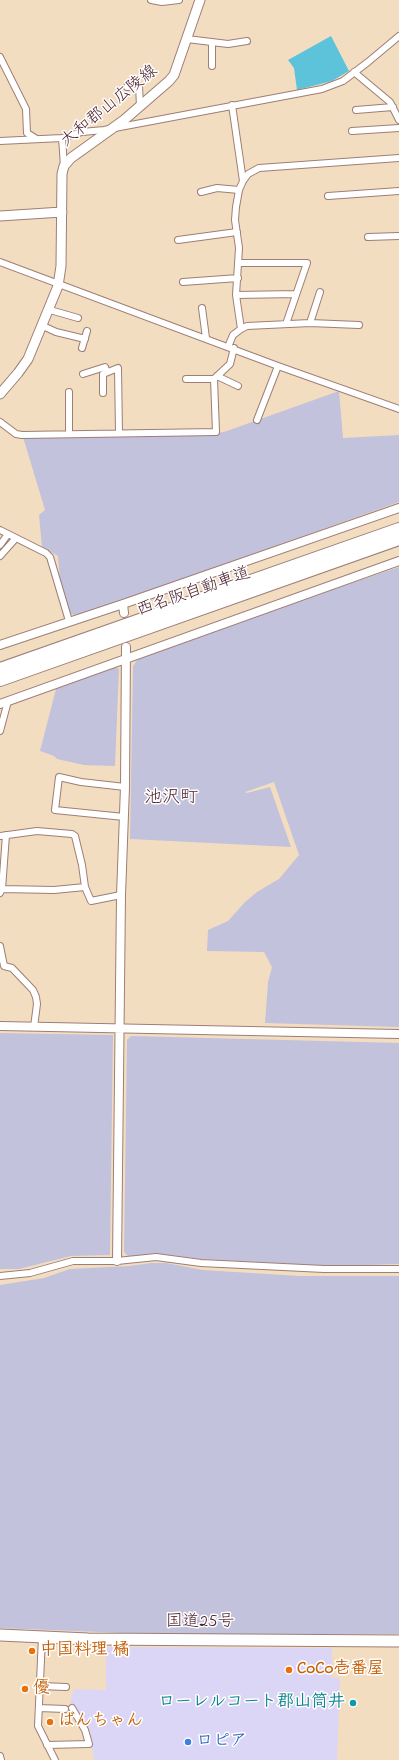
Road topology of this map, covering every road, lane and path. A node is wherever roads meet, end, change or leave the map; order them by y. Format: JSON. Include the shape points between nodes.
{"nodes":[{"id":1,"x":151,"y":0,"type":"edge"},
{"id":2,"x":179,"y":0,"type":"edge"},
{"id":3,"x":200,"y":0,"type":"edge"},
{"id":4,"x":399,"y":36,"type":"edge"},
{"id":5,"x":187,"y":39,"type":"junction"},
{"id":6,"x":247,"y":41,"type":"dead end"},
{"id":7,"x":212,"y":42,"type":"junction"},
{"id":8,"x":0,"y":57,"type":"edge"},
{"id":9,"x":212,"y":66,"type":"dead end"},
{"id":10,"x":354,"y":72,"type":"junction"},
{"id":11,"x":127,"y":87,"type":"dead end"},
{"id":12,"x":232,"y":105,"type":"junction"},
{"id":13,"x":140,"y":106,"type":"junction"},
{"id":14,"x":394,"y":107,"type":"junction"},
{"id":15,"x":356,"y":110,"type":"dead end"},
{"id":16,"x":399,"y":120,"type":"edge"},
{"id":17,"x":114,"y":128,"type":"junction"},
{"id":18,"x":399,"y":128,"type":"edge"},
{"id":19,"x":352,"y":131,"type":"dead end"},
{"id":20,"x":62,"y":138,"type":"junction"},
{"id":21,"x":37,"y":139,"type":"junction"},
{"id":22,"x":0,"y":141,"type":"edge"},
{"id":23,"x":399,"y":158,"type":"edge"},
{"id":24,"x":64,"y":166,"type":"junction"},
{"id":25,"x":243,"y":181,"type":"junction"},
{"id":26,"x":239,"y":190,"type":"junction"},
{"id":27,"x":399,"y":191,"type":"edge"},
{"id":28,"x":201,"y":192,"type":"dead end"},
{"id":29,"x":328,"y":196,"type":"dead end"},
{"id":30,"x":62,"y":212,"type":"junction"},
{"id":31,"x":0,"y":216,"type":"edge"},
{"id":32,"x":237,"y":232,"type":"junction"},
{"id":33,"x":399,"y":236,"type":"edge"},
{"id":34,"x":368,"y":237,"type":"dead end"},
{"id":35,"x":178,"y":240,"type":"dead end"},
{"id":36,"x":0,"y":262,"type":"edge"},
{"id":37,"x":238,"y":263,"type":"junction"},
{"id":38,"x":238,"y":278,"type":"junction"},
{"id":39,"x":183,"y":282,"type":"dead end"},
{"id":40,"x":59,"y":284,"type":"junction"},
{"id":41,"x":320,"y":292,"type":"dead end"},
{"id":42,"x":296,"y":294,"type":"junction"},
{"id":43,"x":236,"y":295,"type":"junction"},
{"id":44,"x":202,"y":308,"type":"dead end"},
{"id":45,"x":50,"y":310,"type":"junction"},
{"id":46,"x":78,"y":318,"type":"dead end"},
{"id":47,"x":310,"y":323,"type":"junction"},
{"id":48,"x":286,"y":324,"type":"junction"},
{"id":49,"x":359,"y":325,"type":"dead end"},
{"id":50,"x":43,"y":326,"type":"junction"},
{"id":51,"x":241,"y":329,"type":"junction"},
{"id":52,"x":87,"y":331,"type":"dead end"},
{"id":53,"x":206,"y":338,"type":"junction"},
{"id":54,"x":85,"y":339,"type":"junction"},
{"id":55,"x":228,"y":347,"type":"junction"},
{"id":56,"x":82,"y":348,"type":"dead end"},
{"id":57,"x":234,"y":348,"type":"junction"},
{"id":58,"x":278,"y":366,"type":"junction"},
{"id":59,"x":107,"y":372,"type":"junction"},
{"id":60,"x":83,"y":374,"type":"dead end"},
{"id":61,"x":216,"y":378,"type":"junction"},
{"id":62,"x":186,"y":379,"type":"dead end"},
{"id":63,"x":238,"y":386,"type":"dead end"},
{"id":64,"x":69,"y":392,"type":"dead end"},
{"id":65,"x":103,"y":393,"type":"dead end"},
{"id":66,"x":0,"y":394,"type":"edge"},
{"id":67,"x":399,"y":408,"type":"edge"},
{"id":68,"x":258,"y":420,"type":"dead end"},
{"id":69,"x":0,"y":422,"type":"edge"},
{"id":70,"x":119,"y":433,"type":"junction"},
{"id":71,"x":69,"y":434,"type":"junction"},
{"id":72,"x":399,"y":508,"type":"edge"},
{"id":73,"x":399,"y":529,"type":"edge"},
{"id":74,"x":0,"y":530,"type":"edge"},
{"id":75,"x":8,"y":534,"type":"junction"},
{"id":76,"x":16,"y":538,"type":"junction"},
{"id":77,"x":399,"y":539,"type":"edge"},
{"id":78,"x":0,"y":545,"type":"edge"},
{"id":79,"x":0,"y":556,"type":"edge"},
{"id":80,"x":399,"y":561,"type":"edge"},
{"id":81,"x":123,"y":604,"type":"junction"},
{"id":82,"x":124,"y":613,"type":"dead end"},
{"id":83,"x":69,"y":622,"type":"junction"},
{"id":84,"x":0,"y":645,"type":"edge"},
{"id":85,"x":126,"y":647,"type":"dead end"},
{"id":86,"x":126,"y":658,"type":"junction"},
{"id":87,"x":0,"y":669,"type":"edge"},
{"id":88,"x":0,"y":680,"type":"edge"},
{"id":89,"x":4,"y":702,"type":"edge"},
{"id":90,"x":0,"y":731,"type":"edge"},
{"id":91,"x":125,"y":787,"type":"junction"},
{"id":92,"x":124,"y":817,"type":"junction"},
{"id":93,"x":3,"y":835,"type":"edge"},
{"id":94,"x":1,"y":871,"type":"edge"},
{"id":95,"x":85,"y":887,"type":"junction"},
{"id":96,"x":1,"y":891,"type":"edge"},
{"id":97,"x":121,"y":895,"type":"junction"},
{"id":98,"x":0,"y":946,"type":"edge"},
{"id":99,"x":2,"y":966,"type":"edge"},
{"id":100,"x":0,"y":1026,"type":"edge"},
{"id":101,"x":34,"y":1027,"type":"junction"},
{"id":102,"x":120,"y":1028,"type":"junction"},
{"id":103,"x":399,"y":1034,"type":"edge"},
{"id":104,"x":117,"y":1261,"type":"junction"},
{"id":105,"x":399,"y":1269,"type":"edge"},
{"id":106,"x":0,"y":1276,"type":"edge"},
{"id":107,"x":0,"y":1635,"type":"edge"},
{"id":108,"x":42,"y":1637,"type":"junction"},
{"id":109,"x":399,"y":1641,"type":"edge"},
{"id":110,"x":40,"y":1686,"type":"junction"},
{"id":111,"x":66,"y":1687,"type":"dead end"},
{"id":112,"x":39,"y":1708,"type":"junction"},
{"id":113,"x":72,"y":1708,"type":"dead end"},
{"id":114,"x":65,"y":1709,"type":"dead end"},
{"id":115,"x":47,"y":1745,"type":"junction"},
{"id":116,"x":0,"y":1756,"type":"edge"},
{"id":117,"x":1,"y":1760,"type":"edge"},
{"id":118,"x":54,"y":1760,"type":"edge"}],
"edges":[{"from":1,"to":2,"type":"street"},
{"from":3,"to":5,"type":"main road","name":"大和郡山広陵線"},
{"from":4,"to":10,"type":"street"},
{"from":5,"to":7,"type":"street"},
{"from":5,"to":13,"type":"main road","name":"大和郡山広陵線","via":[[170,81]]},
{"from":6,"to":7,"type":"street","via":[[228,44]]},
{"from":7,"to":9,"type":"street"},
{"from":8,"to":21,"type":"street","via":[[26,109],[27,133]]},
{"from":10,"to":12,"type":"street","via":[[342,81],[322,89]]},
{"from":10,"to":14,"type":"street"},
{"from":11,"to":13,"type":"street","via":[[139,86]]},
{"from":12,"to":17,"type":"street"},
{"from":12,"to":25,"type":"street"},
{"from":13,"to":17,"type":"main road","name":"大和郡山広陵線"},
{"from":14,"to":15,"type":"street"},
{"from":14,"to":16,"type":"street"},
{"from":17,"to":20,"type":"street","via":[[82,132]]},
{"from":17,"to":24,"type":"main road","name":"大和郡山広陵線","via":[[71,158]]},
{"from":18,"to":19,"type":"street"},
{"from":20,"to":21,"type":"street"},
{"from":20,"to":24,"type":"street"},
{"from":21,"to":22,"type":"street"},
{"from":23,"to":25,"type":"street","via":[[259,168],[248,174]]},
{"from":24,"to":30,"type":"main road","name":"大和郡山広陵線"},
{"from":25,"to":26,"type":"street"},
{"from":26,"to":28,"type":"street","via":[[217,188]]},
{"from":26,"to":32,"type":"street","via":[[236,208]]},
{"from":27,"to":29,"type":"street"},
{"from":30,"to":31,"type":"main road"},
{"from":30,"to":40,"type":"main road","name":"大和郡山広陵線"},
{"from":32,"to":35,"type":"street"},
{"from":32,"to":37,"type":"street"},
{"from":33,"to":34,"type":"street"},
{"from":36,"to":40,"type":"street"},
{"from":37,"to":38,"type":"street"},
{"from":37,"to":42,"type":"street","via":[[306,263]]},
{"from":38,"to":39,"type":"street"},
{"from":38,"to":43,"type":"street"},
{"from":40,"to":45,"type":"main road","name":"大和郡山広陵線"},
{"from":40,"to":53,"type":"street"},
{"from":41,"to":47,"type":"street"},
{"from":42,"to":43,"type":"street"},
{"from":42,"to":48,"type":"street"},
{"from":43,"to":51,"type":"street"},
{"from":44,"to":53,"type":"street"},
{"from":45,"to":46,"type":"street"},
{"from":45,"to":50,"type":"main road","name":"大和郡山広陵線"},
{"from":47,"to":48,"type":"street"},
{"from":47,"to":49,"type":"street"},
{"from":48,"to":51,"type":"street","via":[[247,326]]},
{"from":50,"to":54,"type":"street"},
{"from":50,"to":66,"type":"main road","name":"大和郡山広陵線","via":[[28,359]]},
{"from":51,"to":55,"type":"street","via":[[233,335]]},
{"from":52,"to":54,"type":"street"},
{"from":53,"to":55,"type":"street"},
{"from":54,"to":56,"type":"street"},
{"from":55,"to":57,"type":"street"},
{"from":57,"to":58,"type":"street"},
{"from":57,"to":61,"type":"street","via":[[230,364]]},
{"from":58,"to":67,"type":"street"},
{"from":58,"to":68,"type":"street"},
{"from":59,"to":60,"type":"street","via":[[105,367]]},
{"from":59,"to":65,"type":"street","via":[[103,374]]},
{"from":59,"to":70,"type":"street","via":[[118,368]]},
{"from":61,"to":62,"type":"street"},
{"from":61,"to":63,"type":"street"},
{"from":61,"to":70,"type":"street","via":[[216,432]]},
{"from":64,"to":71,"type":"street"},
{"from":69,"to":71,"type":"street","via":[[22,435]]},
{"from":70,"to":71,"type":"street"},
{"from":72,"to":81,"type":"street"},
{"from":73,"to":87,"type":"highway","name":"西名阪自動車道"},
{"from":74,"to":75,"type":"street"},
{"from":75,"to":76,"type":"street"},
{"from":75,"to":78,"type":"street"},
{"from":76,"to":79,"type":"street"},
{"from":76,"to":83,"type":"street","via":[[50,557]]},
{"from":77,"to":88,"type":"highway","name":"西名阪自動車道"},
{"from":80,"to":86,"type":"street"},
{"from":81,"to":82,"type":"street"},
{"from":81,"to":83,"type":"street"},
{"from":83,"to":84,"type":"street"},
{"from":85,"to":86,"type":"street"},
{"from":86,"to":89,"type":"street"},
{"from":86,"to":91,"type":"street"},
{"from":89,"to":90,"type":"street"},
{"from":91,"to":92,"type":"street"},
{"from":91,"to":92,"type":"street","via":[[59,777],[55,810]]},
{"from":92,"to":97,"type":"street"},
{"from":93,"to":94,"type":"street"},
{"from":93,"to":95,"type":"street","via":[[38,831],[72,834],[75,836]]},
{"from":94,"to":96,"type":"street"},
{"from":95,"to":96,"type":"street"},
{"from":95,"to":97,"type":"street","via":[[91,901]]},
{"from":97,"to":102,"type":"street"},
{"from":98,"to":99,"type":"street"},
{"from":99,"to":101,"type":"street","via":[[12,968],[33,990],[37,1004]]},
{"from":100,"to":101,"type":"street"},
{"from":101,"to":102,"type":"street"},
{"from":102,"to":103,"type":"street"},
{"from":102,"to":104,"type":"street"},
{"from":104,"to":105,"type":"street","via":[[156,1257],[201,1263],[324,1269]]},
{"from":104,"to":106,"type":"street","via":[[73,1261],[30,1273]]},
{"from":107,"to":108,"type":"highway","name":"国道25号"},
{"from":108,"to":109,"type":"highway","name":"国道25号","via":[[125,1640]]},
{"from":108,"to":110,"type":"street"},
{"from":110,"to":111,"type":"street"},
{"from":110,"to":112,"type":"street"},
{"from":112,"to":114,"type":"street"},
{"from":112,"to":115,"type":"street","via":[[38,1726]]},
{"from":113,"to":115,"type":"street","via":[[85,1730],[89,1744]]},
{"from":115,"to":118,"type":"street"},
{"from":116,"to":117,"type":"street"}]}
